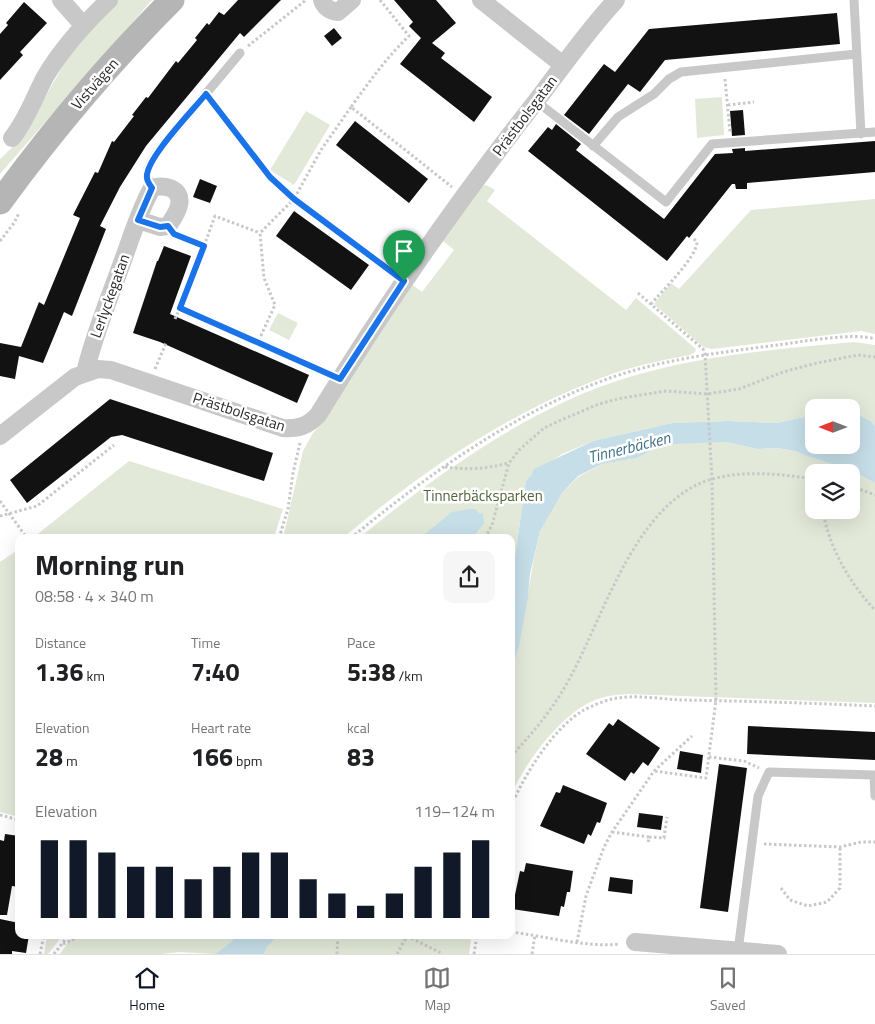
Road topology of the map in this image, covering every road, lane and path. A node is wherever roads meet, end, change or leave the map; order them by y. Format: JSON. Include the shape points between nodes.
{"nodes":[{"id":1,"x":61,"y":0,"type":"edge"},
{"id":2,"x":109,"y":0,"type":"edge"},
{"id":3,"x":172,"y":0,"type":"edge"},
{"id":4,"x":307,"y":0,"type":"edge"},
{"id":5,"x":322,"y":0,"type":"edge"},
{"id":6,"x":352,"y":0,"type":"edge"},
{"id":7,"x":380,"y":0,"type":"edge"},
{"id":8,"x":481,"y":0,"type":"edge"},
{"id":9,"x":616,"y":0,"type":"edge"},
{"id":10,"x":854,"y":0,"type":"edge"},
{"id":11,"x":83,"y":25,"type":"junction"},
{"id":12,"x":240,"y":53,"type":"joint"},
{"id":13,"x":856,"y":54,"type":"junction"},
{"id":14,"x":563,"y":65,"type":"junction"},
{"id":15,"x":724,"y":69,"type":"junction"},
{"id":16,"x":206,"y":94,"type":"junction"},
{"id":17,"x":536,"y":101,"type":"junction"},
{"id":18,"x":754,"y":102,"type":"dead end"},
{"id":19,"x":728,"y":105,"type":"junction"},
{"id":20,"x":351,"y":107,"type":"junction"},
{"id":21,"x":875,"y":132,"type":"edge"},
{"id":22,"x":861,"y":134,"type":"junction"},
{"id":23,"x":12,"y":138,"type":"dead end"},
{"id":24,"x":731,"y":143,"type":"junction"},
{"id":25,"x":593,"y":146,"type":"junction"},
{"id":26,"x":22,"y":172,"type":"junction"},
{"id":27,"x":152,"y":188,"type":"junction"},
{"id":28,"x":0,"y":195,"type":"edge"},
{"id":29,"x":464,"y":196,"type":"junction"},
{"id":30,"x":294,"y":199,"type":"junction"},
{"id":31,"x":0,"y":202,"type":"edge"},
{"id":32,"x":138,"y":220,"type":"junction"},
{"id":33,"x":168,"y":226,"type":"junction"},
{"id":34,"x":260,"y":233,"type":"junction"},
{"id":35,"x":692,"y":237,"type":"dead end"},
{"id":36,"x":204,"y":246,"type":"junction"},
{"id":37,"x":404,"y":281,"type":"junction"},
{"id":38,"x":638,"y":293,"type":"dead end"},
{"id":39,"x":651,"y":304,"type":"junction"},
{"id":40,"x":180,"y":308,"type":"junction"},
{"id":41,"x":175,"y":319,"type":"dead end"},
{"id":42,"x":875,"y":339,"type":"edge"},
{"id":43,"x":258,"y":342,"type":"junction"},
{"id":44,"x":166,"y":343,"type":"dead end"},
{"id":45,"x":705,"y":354,"type":"junction"},
{"id":46,"x":875,"y":358,"type":"edge"},
{"id":47,"x":85,"y":372,"type":"junction"},
{"id":48,"x":340,"y":379,"type":"junction"},
{"id":49,"x":150,"y":383,"type":"junction"},
{"id":50,"x":707,"y":394,"type":"junction"},
{"id":51,"x":307,"y":424,"type":"junction"},
{"id":52,"x":0,"y":436,"type":"edge"},
{"id":53,"x":114,"y":445,"type":"dead end"},
{"id":54,"x":509,"y":463,"type":"junction"},
{"id":55,"x":444,"y":467,"type":"junction"},
{"id":56,"x":805,"y":478,"type":"edge"},
{"id":57,"x":712,"y":480,"type":"junction"},
{"id":58,"x":860,"y":489,"type":"edge"},
{"id":59,"x":875,"y":495,"type":"edge"},
{"id":60,"x":0,"y":501,"type":"edge"},
{"id":61,"x":9,"y":514,"type":"junction"},
{"id":62,"x":0,"y":516,"type":"edge"},
{"id":63,"x":824,"y":519,"type":"edge"},
{"id":64,"x":24,"y":534,"type":"edge"},
{"id":65,"x":280,"y":534,"type":"edge"},
{"id":66,"x":357,"y":534,"type":"edge"},
{"id":67,"x":488,"y":534,"type":"edge"},
{"id":68,"x":875,"y":610,"type":"edge"},
{"id":69,"x":716,"y":700,"type":"junction"},
{"id":70,"x":875,"y":706,"type":"edge"},
{"id":71,"x":692,"y":736,"type":"dead end"},
{"id":72,"x":515,"y":752,"type":"edge"},
{"id":73,"x":709,"y":757,"type":"junction"},
{"id":74,"x":654,"y":771,"type":"junction"},
{"id":75,"x":769,"y":772,"type":"junction"},
{"id":76,"x":875,"y":796,"type":"edge"},
{"id":77,"x":515,"y":798,"type":"edge"},
{"id":78,"x":0,"y":816,"type":"edge"},
{"id":79,"x":667,"y":817,"type":"dead end"},
{"id":80,"x":15,"y":819,"type":"edge"},
{"id":81,"x":612,"y":832,"type":"junction"},
{"id":82,"x":648,"y":836,"type":"junction"},
{"id":83,"x":875,"y":842,"type":"edge"},
{"id":84,"x":648,"y":843,"type":"dead end"},
{"id":85,"x":752,"y":843,"type":"junction"},
{"id":86,"x":840,"y":848,"type":"junction"},
{"id":87,"x":781,"y":888,"type":"dead end"},
{"id":88,"x":515,"y":932,"type":"edge"},
{"id":89,"x":536,"y":935,"type":"junction"},
{"id":90,"x":43,"y":939,"type":"edge"},
{"id":91,"x":66,"y":939,"type":"edge"},
{"id":92,"x":75,"y":939,"type":"edge"},
{"id":93,"x":338,"y":939,"type":"edge"},
{"id":94,"x":405,"y":939,"type":"edge"},
{"id":95,"x":413,"y":939,"type":"edge"},
{"id":96,"x":476,"y":939,"type":"edge"},
{"id":97,"x":577,"y":942,"type":"junction"},
{"id":98,"x":635,"y":942,"type":"joint"},
{"id":99,"x":62,"y":945,"type":"junction"},
{"id":100,"x":659,"y":949,"type":"edge"},
{"id":101,"x":738,"y":951,"type":"junction"},
{"id":102,"x":40,"y":954,"type":"edge"},
{"id":103,"x":54,"y":954,"type":"edge"},
{"id":104,"x":336,"y":954,"type":"edge"},
{"id":105,"x":397,"y":954,"type":"edge"},
{"id":106,"x":443,"y":954,"type":"edge"},
{"id":107,"x":474,"y":954,"type":"edge"},
{"id":108,"x":532,"y":954,"type":"edge"},
{"id":109,"x":778,"y":954,"type":"edge"}],
"edges":[{"from":1,"to":11,"type":"street"},
{"from":2,"to":11,"type":"street"},
{"from":3,"to":26,"type":"main road","name":"Vistvägen","via":[[108,68]]},
{"from":4,"to":12,"type":"path"},
{"from":5,"to":6,"type":"street","via":[[332,12],[338,12]]},
{"from":7,"to":20,"type":"path","via":[[410,36],[398,46]]},
{"from":8,"to":14,"type":"street"},
{"from":9,"to":14,"type":"street","name":"Prästbolsgatan"},
{"from":10,"to":13,"type":"lane"},
{"from":11,"to":23,"type":"street","via":[[50,70],[23,125]]},
{"from":12,"to":16,"type":"lane"},
{"from":13,"to":15,"type":"lane"},
{"from":13,"to":22,"type":"lane"},
{"from":14,"to":17,"type":"street","name":"Prästbolsgatan"},
{"from":15,"to":19,"type":"path"},
{"from":15,"to":25,"type":"lane","via":[[681,72],[669,79],[654,94],[618,117]]},
{"from":16,"to":27,"type":"lane","via":[[148,166],[146,178]]},
{"from":16,"to":30,"type":"path","via":[[270,177]]},
{"from":17,"to":25,"type":"lane"},
{"from":17,"to":29,"type":"street","name":"Prästbolsgatan"},
{"from":18,"to":19,"type":"path"},
{"from":19,"to":24,"type":"path"},
{"from":20,"to":29,"type":"path"},
{"from":20,"to":30,"type":"path","via":[[321,150]]},
{"from":21,"to":22,"type":"lane"},
{"from":22,"to":24,"type":"lane"},
{"from":24,"to":25,"type":"lane","via":[[712,144],[666,202]]},
{"from":26,"to":28,"type":"main road","name":"Vistvägen"},
{"from":26,"to":31,"type":"main road","name":"Vistvägen"},
{"from":27,"to":32,"type":"street","name":"Lerlyckegatan"},
{"from":27,"to":33,"type":"street","via":[[166,186],[179,194],[180,204]]},
{"from":29,"to":37,"type":"street","name":"Prästbolsgatan"},
{"from":30,"to":34,"type":"path"},
{"from":30,"to":37,"type":"path"},
{"from":32,"to":33,"type":"street","via":[[160,227]]},
{"from":32,"to":47,"type":"street","name":"Lerlyckegatan","via":[[91,347]]},
{"from":33,"to":36,"type":"path","via":[[174,234]]},
{"from":34,"to":36,"type":"path","via":[[215,216]]},
{"from":34,"to":43,"type":"path","via":[[264,278],[275,305]]},
{"from":35,"to":39,"type":"path","via":[[697,242],[695,250]]},
{"from":36,"to":40,"type":"path"},
{"from":37,"to":48,"type":"street","name":"Prästbolsgatan"},
{"from":38,"to":39,"type":"path"},
{"from":39,"to":45,"type":"path"},
{"from":40,"to":41,"type":"path"},
{"from":40,"to":43,"type":"path"},
{"from":42,"to":45,"type":"path","via":[[828,339]]},
{"from":43,"to":48,"type":"path"},
{"from":44,"to":49,"type":"path"},
{"from":45,"to":50,"type":"path"},
{"from":45,"to":55,"type":"path","via":[[621,375],[580,390],[506,428]]},
{"from":46,"to":50,"type":"path","via":[[858,355],[817,362],[739,389]]},
{"from":47,"to":49,"type":"street","name":"Prästbolsgatan","via":[[111,370]]},
{"from":47,"to":52,"type":"street","name":"Prästbolsgatan"},
{"from":48,"to":51,"type":"street","name":"Prästbolsgatan","via":[[318,415]]},
{"from":49,"to":51,"type":"street","name":"Prästbolsgatan","via":[[283,428]]},
{"from":50,"to":54,"type":"path","via":[[658,392],[599,404],[544,428]]},
{"from":50,"to":57,"type":"path"},
{"from":51,"to":65,"type":"path"},
{"from":53,"to":61,"type":"path","via":[[37,506]]},
{"from":54,"to":55,"type":"path","via":[[482,469]]},
{"from":54,"to":67,"type":"path"},
{"from":55,"to":66,"type":"path"},
{"from":56,"to":57,"type":"path","via":[[771,473]]},
{"from":57,"to":69,"type":"path"},
{"from":57,"to":72,"type":"path","via":[[670,503],[646,529],[561,693],[536,729]]},
{"from":58,"to":59,"type":"path"},
{"from":60,"to":61,"type":"path"},
{"from":61,"to":62,"type":"path"},
{"from":61,"to":64,"type":"path"},
{"from":63,"to":68,"type":"path","via":[[848,574]]},
{"from":69,"to":70,"type":"path"},
{"from":69,"to":73,"type":"path"},
{"from":69,"to":77,"type":"path","via":[[612,699],[582,711],[542,752]]},
{"from":71,"to":74,"type":"path"},
{"from":73,"to":74,"type":"path","via":[[706,778]]},
{"from":73,"to":75,"type":"path","via":[[744,761]]},
{"from":74,"to":81,"type":"path"},
{"from":75,"to":76,"type":"lane","via":[[874,775]]},
{"from":75,"to":85,"type":"lane","via":[[758,796]]},
{"from":78,"to":80,"type":"path"},
{"from":79,"to":82,"type":"path","via":[[664,838]]},
{"from":81,"to":82,"type":"path"},
{"from":81,"to":97,"type":"path","via":[[586,896]]},
{"from":82,"to":84,"type":"path"},
{"from":83,"to":86,"type":"path"},
{"from":85,"to":86,"type":"path"},
{"from":85,"to":101,"type":"lane"},
{"from":86,"to":87,"type":"path","via":[[840,888],[827,902],[808,906],[790,900]]},
{"from":88,"to":89,"type":"path"},
{"from":89,"to":97,"type":"path"},
{"from":89,"to":108,"type":"path"},
{"from":90,"to":102,"type":"path"},
{"from":91,"to":99,"type":"path"},
{"from":92,"to":99,"type":"path"},
{"from":93,"to":104,"type":"path"},
{"from":94,"to":105,"type":"path"},
{"from":95,"to":106,"type":"path"},
{"from":96,"to":107,"type":"path"},
{"from":97,"to":98,"type":"path","via":[[611,945]]},
{"from":98,"to":100,"type":"street"},
{"from":99,"to":103,"type":"path"},
{"from":100,"to":101,"type":"street"},
{"from":101,"to":109,"type":"street"}]}
